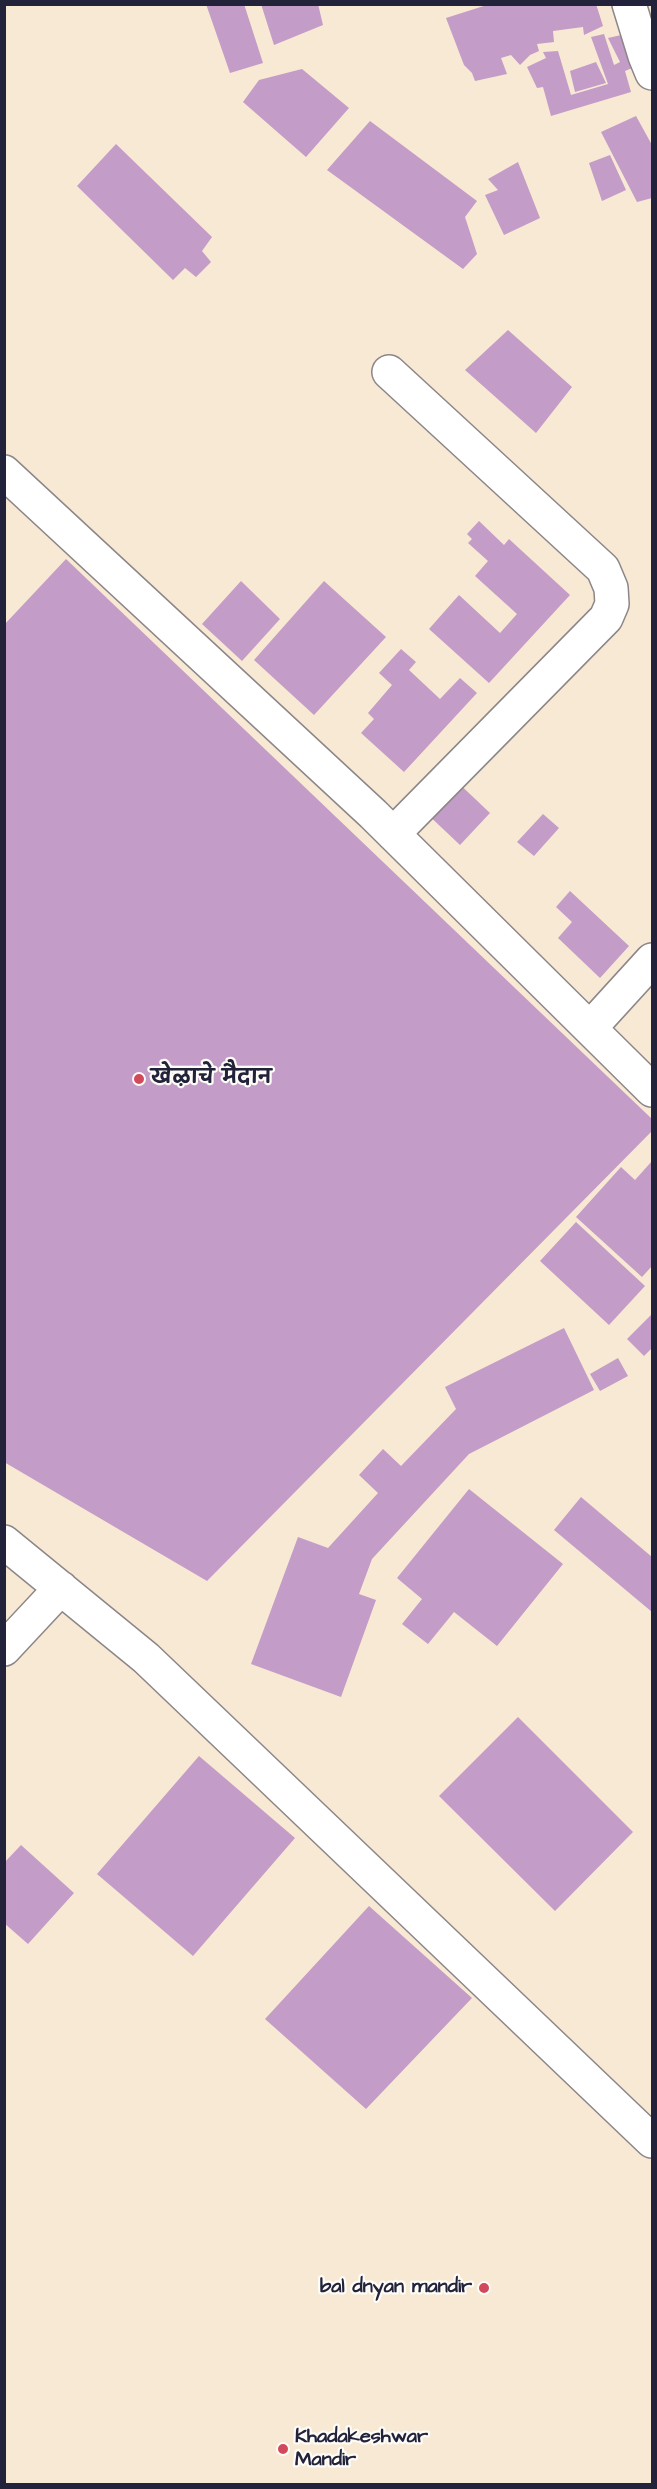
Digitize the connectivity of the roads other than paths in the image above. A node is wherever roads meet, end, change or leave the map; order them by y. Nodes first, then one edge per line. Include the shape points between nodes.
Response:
1 (629, 4) edge
2 (652, 73) edge
3 (389, 372) dead end
4 (4, 472) edge
5 (393, 834) junction
6 (652, 960) edge
7 (590, 1028) junction
8 (652, 1090) edge
9 (4, 1542) edge
10 (61, 1588) junction
11 (4, 1649) edge
12 (652, 2140) edge

1 - 2 street
3 - 5 street via 603,570 611,588 612,604 606,618
4 - 5 street
5 - 7 street
6 - 7 street
7 - 8 street
9 - 10 street
10 - 11 street
10 - 12 street via 146,1658

